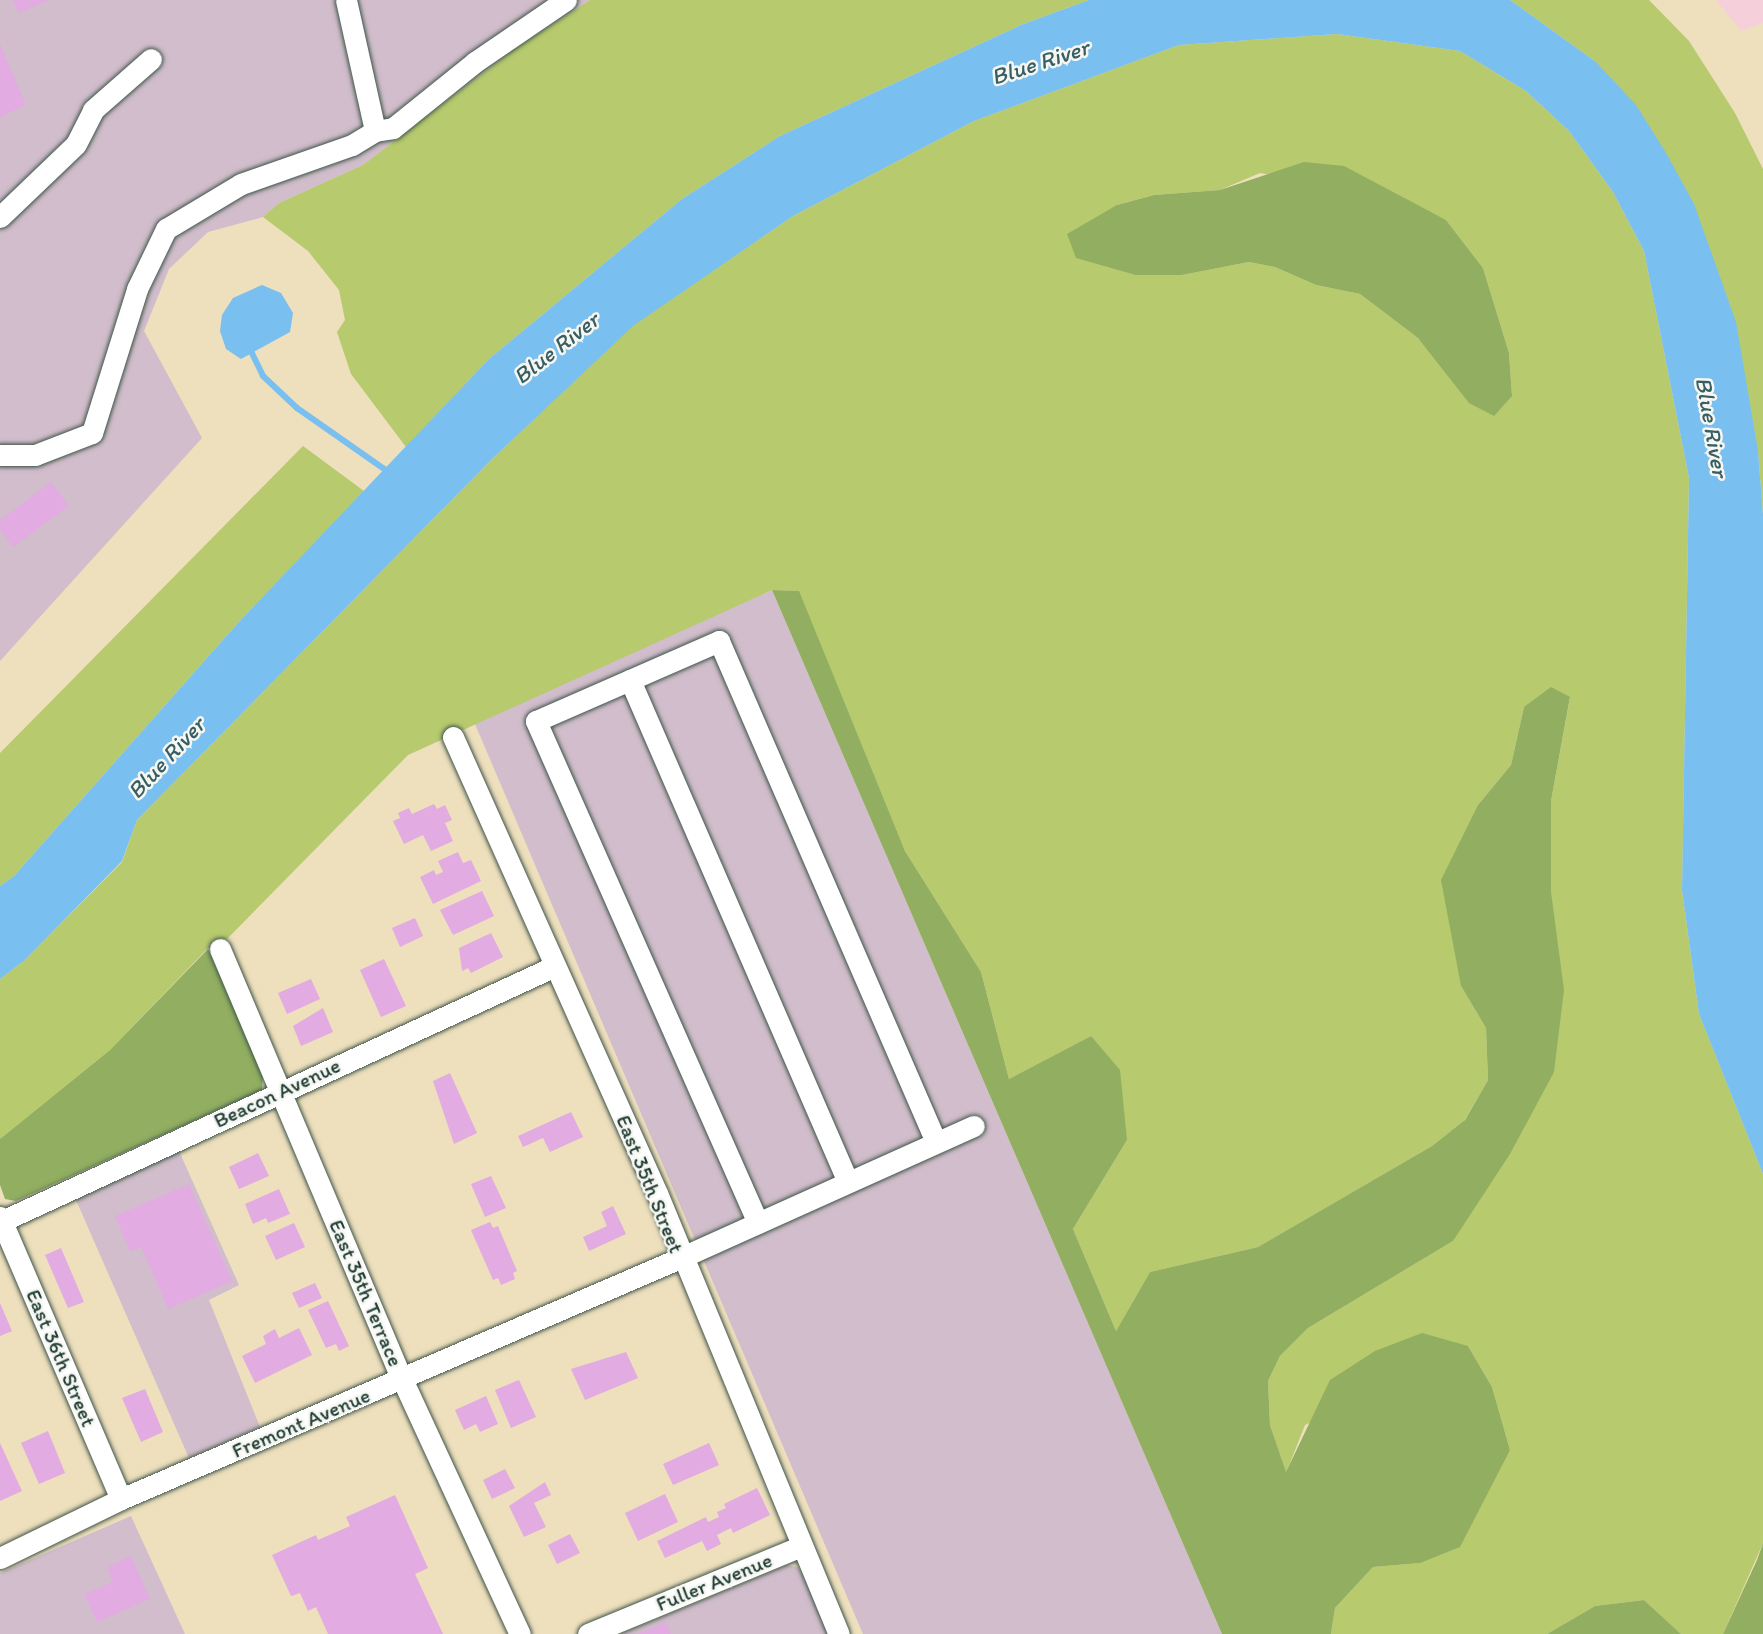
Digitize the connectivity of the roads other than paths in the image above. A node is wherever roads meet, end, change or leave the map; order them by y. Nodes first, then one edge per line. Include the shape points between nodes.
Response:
1 (346, 0) edge
2 (566, 0) edge
3 (151, 59) dead end
4 (375, 131) junction
5 (0, 217) edge
6 (0, 455) edge
7 (630, 680) junction
8 (453, 737) dead end
9 (220, 949) dead end
10 (555, 966) junction
11 (281, 1091) junction
12 (974, 1126) dead end
13 (936, 1142) junction
14 (848, 1182) junction
15 (1, 1220) edge
16 (758, 1223) junction
17 (681, 1258) junction
18 (402, 1379) junction
19 (121, 1499) junction
20 (801, 1546) junction
21 (0, 1558) edge
22 (520, 1634) edge
23 (588, 1634) edge
24 (839, 1634) edge

1 - 4 street
2 - 4 street via 475,62 393,128
3 - 5 street via 99,103 76,144
4 - 6 street via 352,145 241,184 166,229 137,289 92,433 35,454
7 - 13 street via 719,641
7 - 14 street
7 - 16 street via 536,721
8 - 10 street, East 35th Street
9 - 11 street, East 35th Terrace
10 - 11 street, Beacon Avenue
10 - 17 street, East 35th Street via 657,1193
11 - 15 street, Beacon Avenue
11 - 18 street, East 35th Terrace
12 - 13 street, Fremont Avenue
13 - 14 street, Fremont Avenue
14 - 16 street, Fremont Avenue
15 - 19 street, East 36th Street
16 - 17 street, Fremont Avenue
17 - 18 street, Fremont Avenue
17 - 20 street, East 35th Street
18 - 19 street, Fremont Avenue
18 - 22 street, East 35th Terrace
19 - 21 street, Fremont Avenue
20 - 23 street, Fuller Avenue
20 - 24 street, East 35th Street

